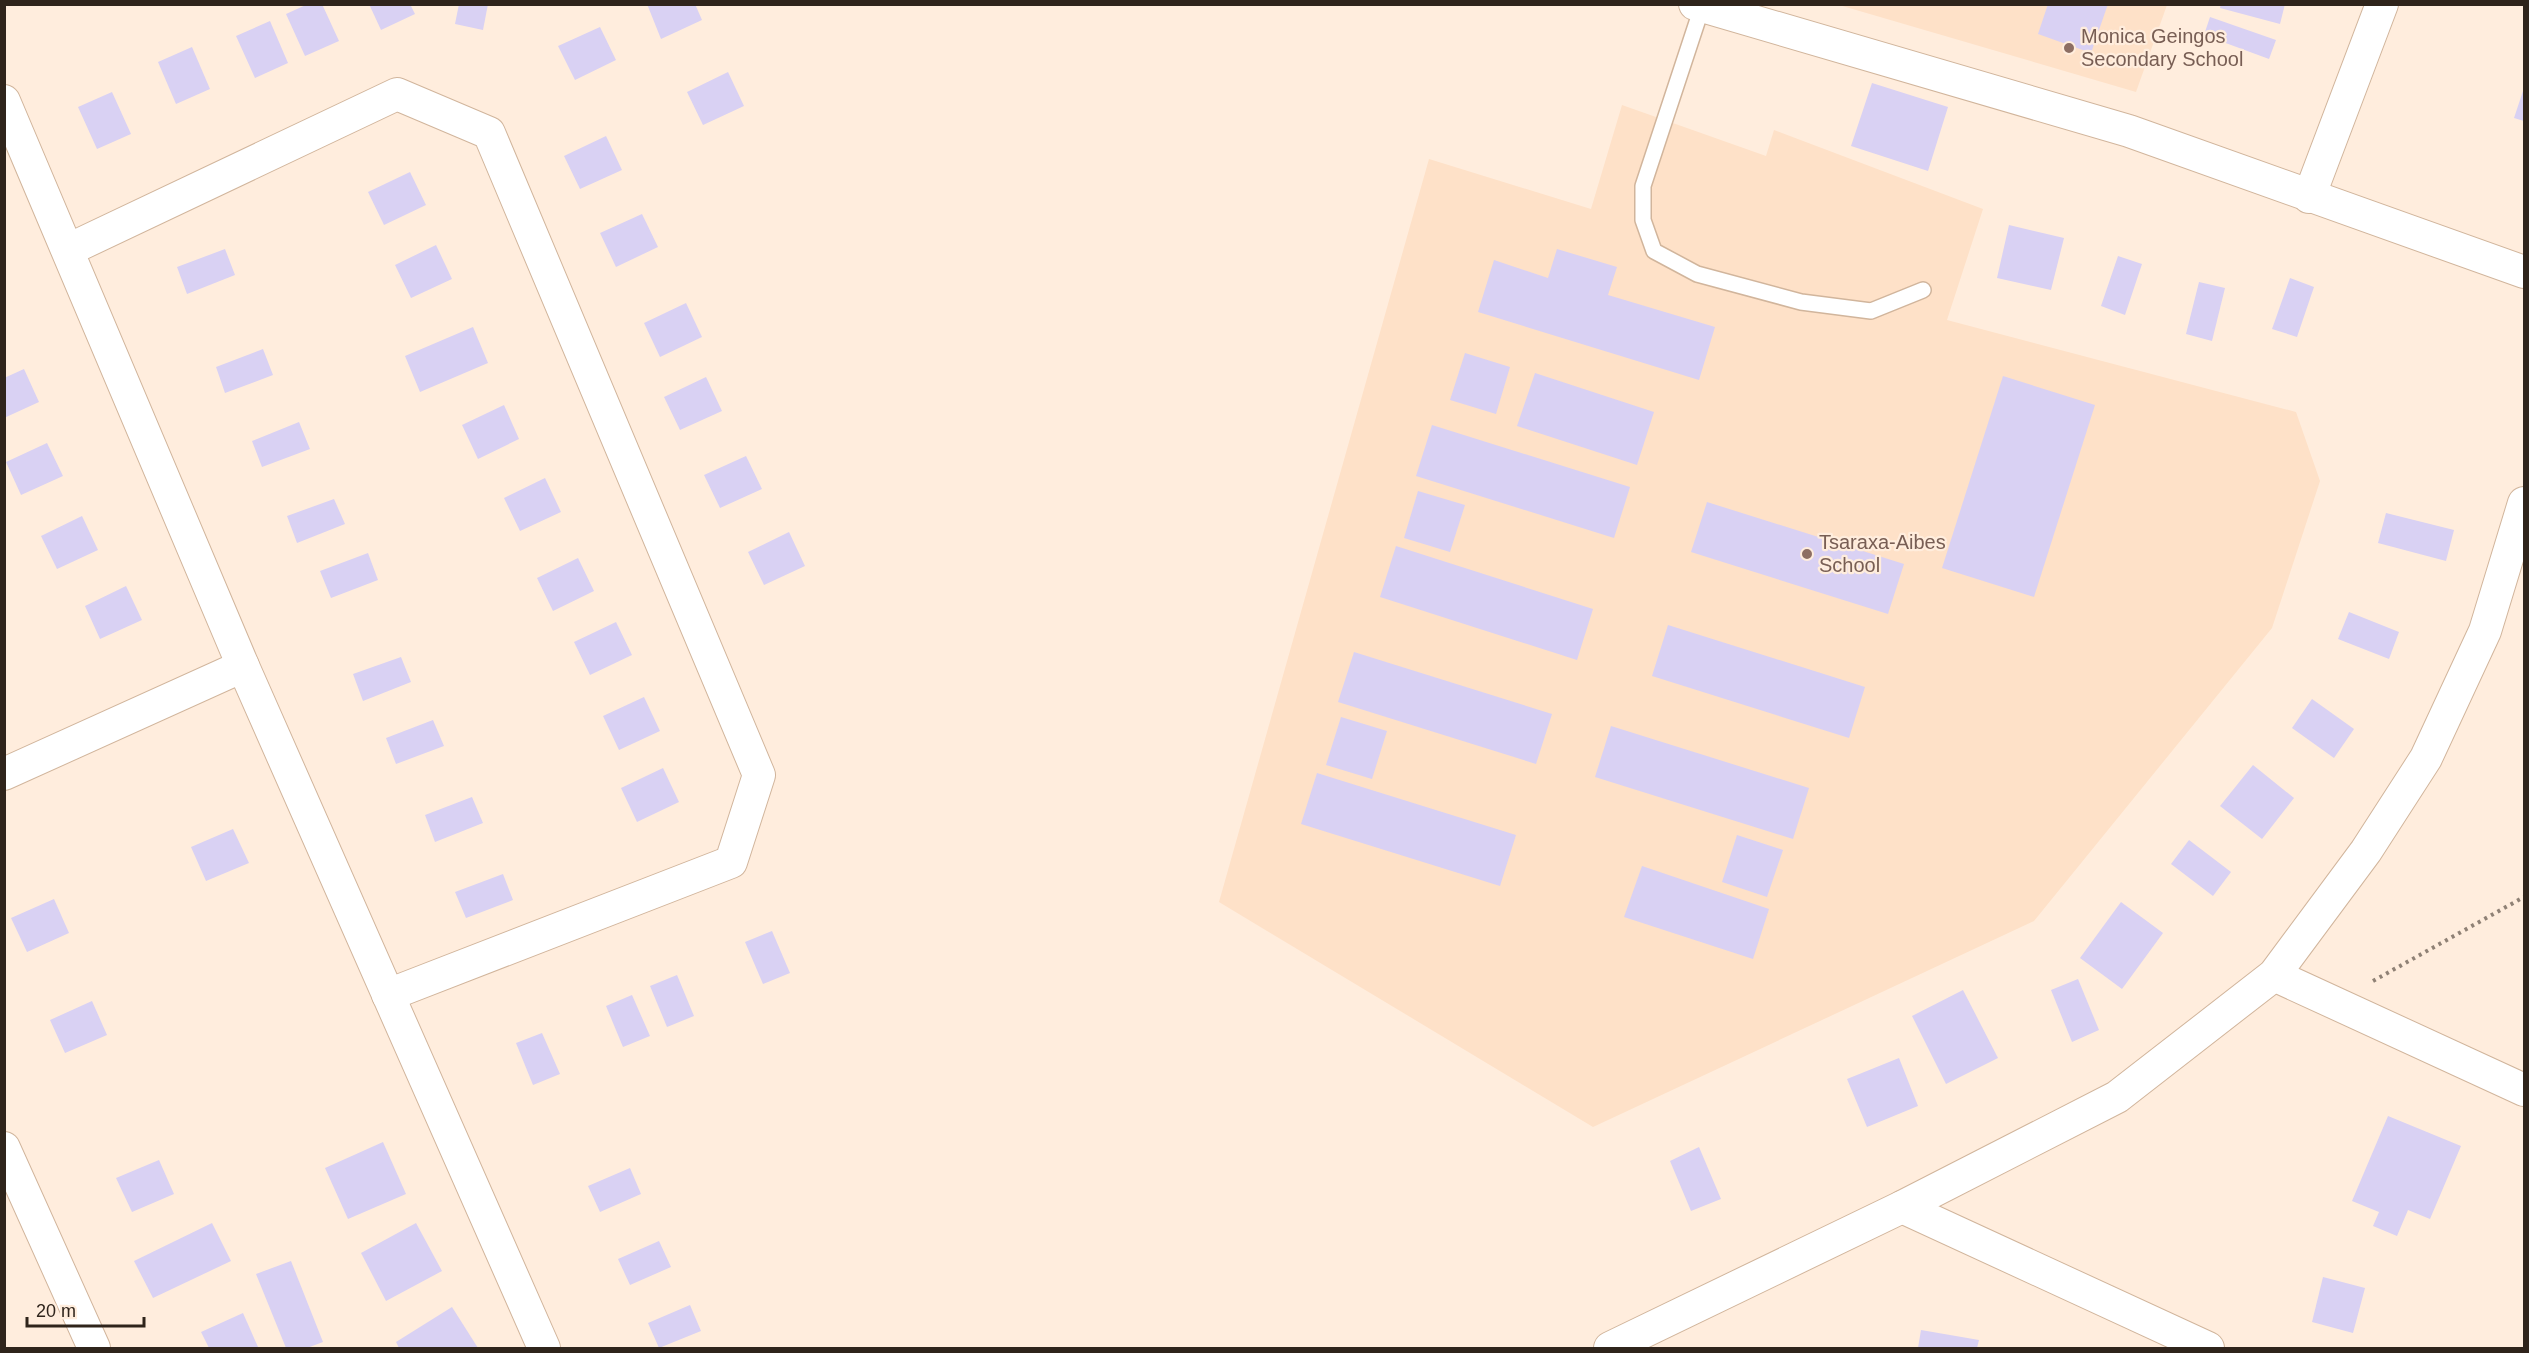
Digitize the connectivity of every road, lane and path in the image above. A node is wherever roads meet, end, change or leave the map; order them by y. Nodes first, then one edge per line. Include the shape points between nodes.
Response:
1 (2382, 4) edge
2 (1699, 6) edge
3 (4, 101) edge
4 (2309, 196) junction
5 (68, 250) junction
6 (2524, 272) edge
7 (1923, 290) dead end
8 (2524, 503) edge
9 (243, 666) junction
10 (4, 774) edge
11 (2524, 897) edge
12 (2274, 975) junction
13 (388, 995) junction
14 (2334, 1003) junction
15 (2524, 1090) edge
16 (4, 1148) edge
17 (1902, 1207) junction
18 (94, 1348) edge
19 (544, 1348) edge
20 (1610, 1348) edge
21 (2208, 1348) edge

1 - 4 street
2 - 4 street via 2129,130
2 - 7 lane via 1643,186 1643,220 1654,251 1697,274 1801,302 1871,311
3 - 5 street
4 - 6 street
5 - 9 street
5 - 13 street via 398,94 489,133 759,775 731,862
8 - 12 street via 2485,631 2426,758 2366,851
9 - 10 street
9 - 13 street
11 - 14 path
12 - 14 street
12 - 17 street via 2117,1097
13 - 19 street
14 - 15 street
16 - 18 street
17 - 20 street
17 - 21 street

